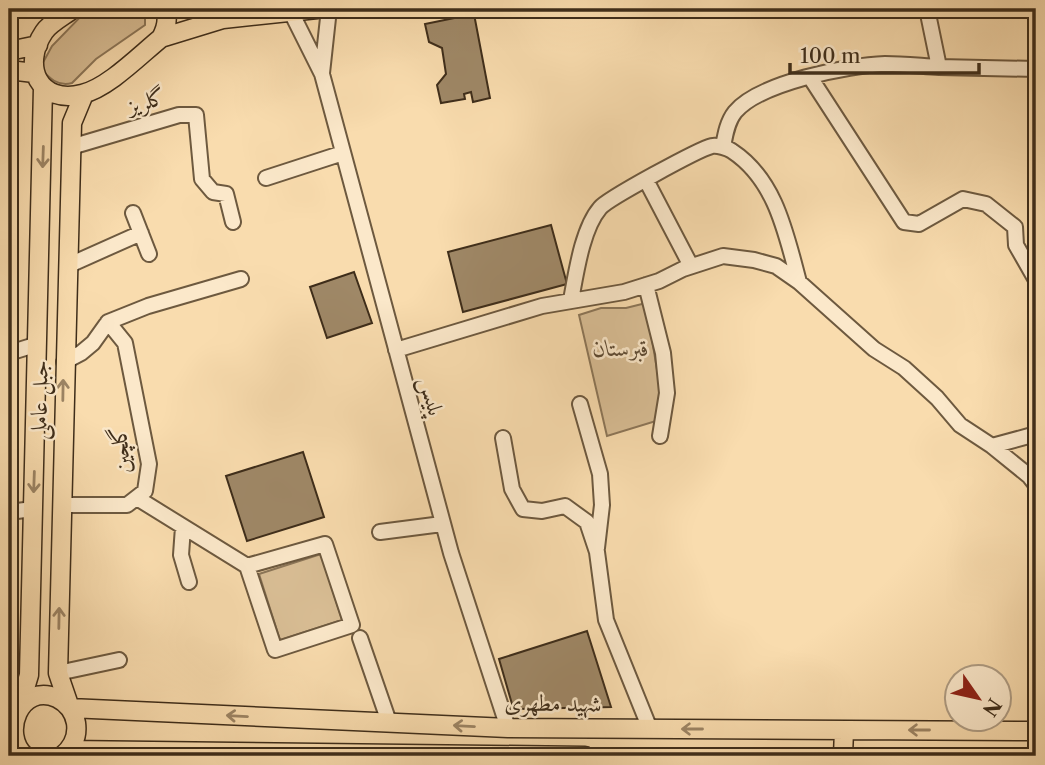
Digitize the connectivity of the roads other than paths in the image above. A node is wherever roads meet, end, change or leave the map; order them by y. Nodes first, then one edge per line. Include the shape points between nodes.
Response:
1 (73, 9) edge
2 (165, 9) edge
3 (317, 9) edge
4 (329, 9) edge
5 (927, 9) edge
6 (291, 12) junction
7 (218, 14) edge
8 (52, 17) edge
9 (161, 38) junction
10 (38, 45) junction
11 (9, 51) edge
12 (939, 67) junction
13 (1036, 69) edge
14 (9, 70) edge
15 (322, 74) junction
16 (810, 77) junction
17 (38, 81) junction
18 (84, 94) junction
19 (71, 147) junction
20 (723, 148) junction
21 (343, 153) junction
22 (266, 178) dead end
23 (646, 180) junction
24 (134, 213) dead end
25 (233, 222) dead end
26 (141, 233) junction
27 (149, 254) dead end
28 (67, 266) junction
29 (691, 266) junction
30 (241, 279) dead end
31 (1036, 280) edge
32 (799, 282) junction
33 (646, 285) junction
34 (571, 300) junction
35 (107, 322) junction
36 (38, 344) junction
37 (396, 350) junction
38 (9, 353) edge
39 (64, 362) junction
40 (580, 404) dead end
41 (1036, 434) edge
42 (660, 436) dead end
43 (503, 438) dead end
44 (992, 446) junction
45 (1036, 485) edge
46 (137, 498) junction
47 (61, 505) junction
48 (33, 509) junction
49 (9, 512) edge
50 (443, 523) junction
51 (183, 527) junction
52 (380, 532) dead end
53 (597, 552) junction
54 (247, 566) junction
55 (189, 582) dead end
56 (360, 638) dead end
57 (119, 660) dead end
58 (29, 662) junction
59 (58, 669) junction
60 (20, 705) junction
61 (70, 708) junction
62 (389, 722) junction
63 (9, 727) edge
64 (508, 728) junction
65 (650, 729) junction
66 (844, 730) junction
67 (1036, 731) edge
68 (66, 754) edge
69 (23, 755) edge
70 (315, 755) edge
71 (428, 755) edge
72 (585, 756) edge
73 (843, 756) edge

1 - 8 main road
2 - 9 main road via 166,30
3 - 6 main road
4 - 15 street
5 - 12 street
6 - 7 main road
6 - 15 street
7 - 9 main road
8 - 10 main road
9 - 18 main road
10 - 11 main road
10 - 17 main road, جبل عاملی
12 - 13 street
12 - 16 street via 884,64
14 - 17 main road
15 - 21 street, پلیس
16 - 20 street via 782,83 749,100 733,114
16 - 31 street via 904,222 919,224 962,199 986,204 1015,227 1016,245
17 - 18 main road via 61,96
17 -> 36 main road, جبل عاملی
18 - 19 main road, جبل عاملی via 72,123
19 - 25 street, گلریز via 179,115 196,115 202,178 213,192 226,194
19 - 28 main road, جبل عاملی
20 - 23 street via 714,145
20 - 32 street via 753,169 775,202
21 - 22 street
21 - 37 street, پلیس
23 - 29 street
23 - 34 street via 600,207 587,233
24 - 26 street
26 - 27 street
26 - 28 street
28 - 39 main road, جبل عاملی
29 - 32 street via 723,256 754,260 776,266
29 - 33 street
30 - 35 street
32 - 44 street via 874,349 904,368 960,425
33 - 34 street
33 - 42 street via 663,353 667,393
34 - 37 street
35 - 39 street via 93,343
35 - 46 street, گلچین via 125,343 149,464 145,491
36 - 38 street
36 -> 48 main road, جبل عاملی
37 - 50 street, پلیس
47 -> 39 main road, جبل عاملی
40 - 53 street via 600,474
41 - 44 street
43 - 53 street via 512,489 523,509 565,506 587,522
44 - 45 street
46 - 47 street, گلچین via 127,505
46 - 51 street
59 -> 47 main road, جبل عاملی
48 - 49 street
48 - 58 main road, جبل عاملی
50 - 52 street
50 - 64 street, پلیس
51 - 54 street
51 - 55 street via 181,555
53 - 65 street via 606,620
54 - 54 street via 275,650 352,625 325,544
56 - 62 street
57 - 59 street
58 - 59 main road via 39,671
58 - 60 main road, جبل عاملی
59 - 61 main road, جبل عاملی
60 - 61 main road, شهید مطهری via 40,695 52,696
60 - 63 main road, جبل عاملی
62 -> 61 main road, شهید مطهری
61 - 68 main road, جبل عاملی via 77,730
64 -> 62 main road, شهید مطهری
63 - 69 main road
64 - 65 main road, شهید مطهری
66 -> 65 main road, شهید مطهری
67 -> 66 main road, شهید مطهری
66 - 73 main road
68 - 70 main road
70 - 71 main road
71 - 72 main road

